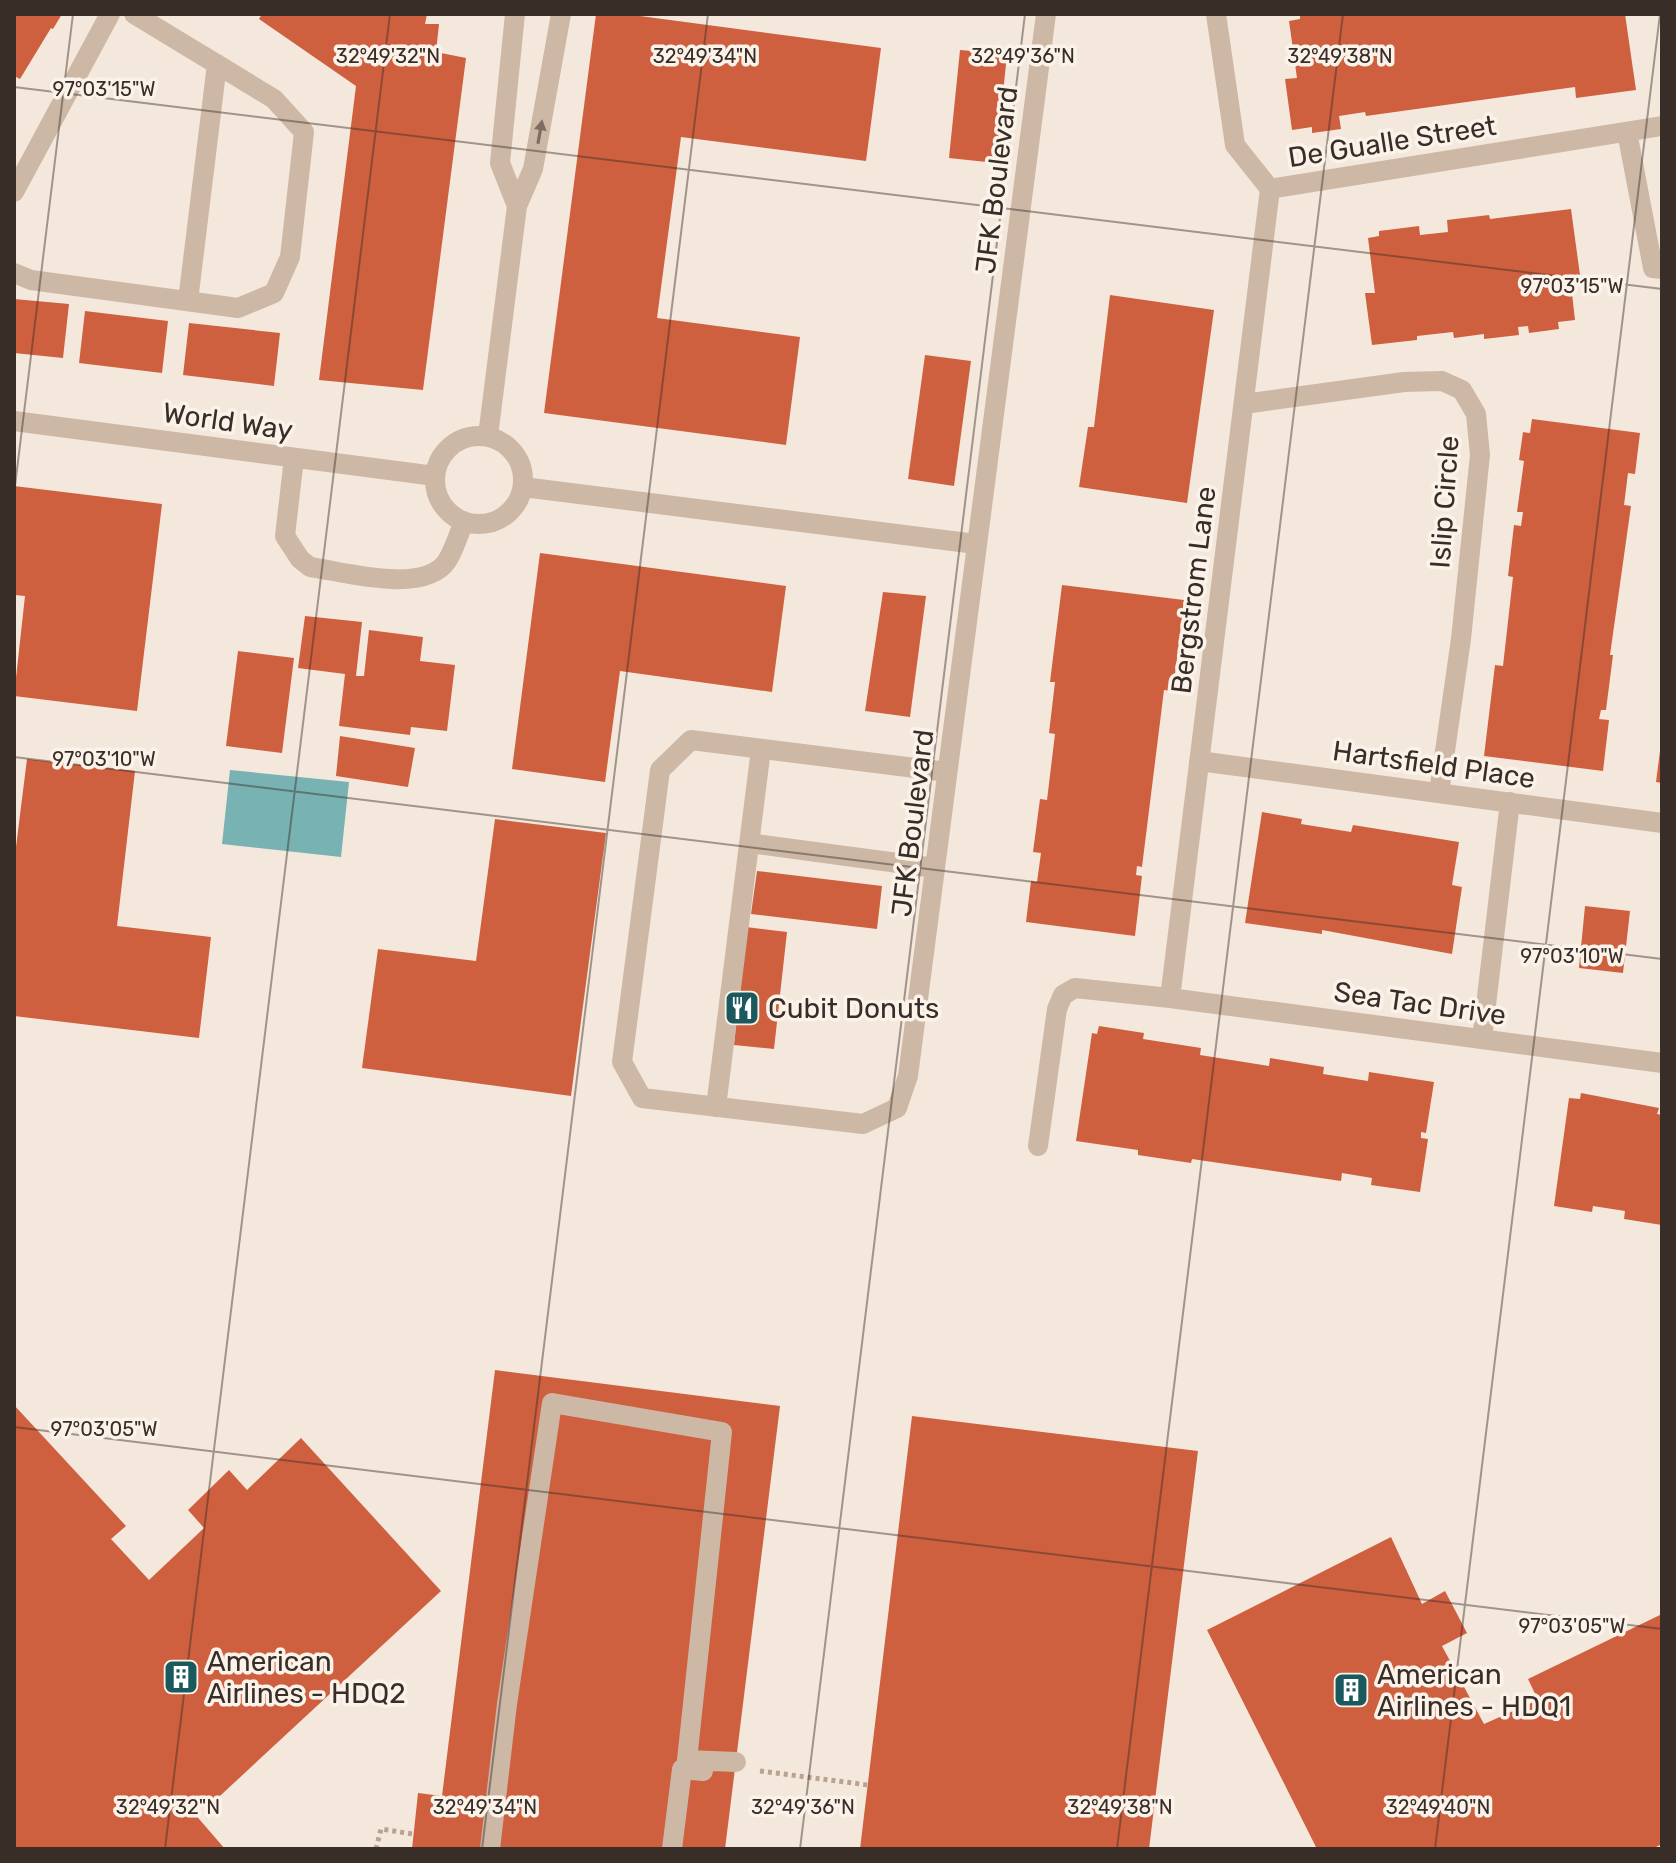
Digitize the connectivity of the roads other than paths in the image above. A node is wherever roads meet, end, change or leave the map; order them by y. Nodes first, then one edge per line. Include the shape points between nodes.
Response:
1 (110, 14) edge
2 (134, 14) edge
3 (515, 14) edge
4 (561, 14) edge
5 (1046, 14) edge
6 (1216, 14) edge
7 (217, 64) junction
8 (1662, 126) edge
9 (1627, 132) junction
10 (1270, 189) junction
11 (14, 192) edge
12 (517, 206) junction
13 (1662, 269) edge
14 (14, 273) edge
15 (188, 301) junction
16 (1244, 404) junction
17 (14, 421) edge
18 (488, 436) junction
19 (294, 458) junction
20 (435, 476) junction
21 (523, 487) junction
22 (464, 521) junction
23 (976, 544) junction
24 (761, 749) junction
25 (1199, 761) junction
26 (947, 772) junction
27 (1439, 793) junction
28 (1510, 802) junction
29 (1662, 823) edge
30 (749, 843) junction
31 (935, 868) junction
32 (1170, 998) junction
33 (1482, 1039) junction
34 (1662, 1063) edge
35 (716, 1107) junction
36 (1038, 1146) dead end
37 (490, 1849) edge
38 (672, 1849) edge

1 - 11 lane
2 - 7 lane
3 - 12 lane via 500,163
12 -> 4 lane via 533,169
5 - 23 lane, JFK Boulevard
6 - 10 lane, De Gualle Street via 1235,145
7 - 15 lane
7 - 15 lane via 274,99 304,132 290,257 274,293 251,305
8 - 9 lane, De Gualle Street
9 - 10 lane, De Gualle Street
9 - 13 lane via 1653,268
10 - 16 lane, Bergstrom Lane
12 - 18 lane
14 - 15 lane via 31,280
16 - 25 lane, Bergstrom Lane
16 - 27 lane, Islip Circle via 1442,381 1462,390 1476,414 1480,455
17 - 19 lane, World Way
18 - 20 lane via 464,438 444,453
18 - 21 lane via 508,446 521,465
19 - 20 lane, World Way
19 - 22 lane via 285,536 310,567 403,580 430,576 446,563
20 - 22 lane via 448,512
21 - 22 lane via 501,518 483,524
21 - 23 lane
23 - 26 lane, JFK Boulevard
24 - 26 lane
24 - 30 lane
24 - 35 lane via 691,740 660,770 622,1062 642,1098
25 - 27 lane, Hartsfield Place
25 - 32 lane, Bergstrom Lane
26 - 31 lane, JFK Boulevard
27 - 28 lane, Hartsfield Place
28 - 29 lane, Hartsfield Place
28 - 33 lane
30 - 31 lane
30 - 35 lane
31 - 35 lane, JFK Boulevard via 908,1076 897,1108 863,1124
32 - 33 lane, Sea Tac Drive
32 - 36 lane, Sea Tac Drive via 1075,988 1063,995
33 - 34 lane, Sea Tac Drive
37 - 38 lane via 552,1403 722,1432 687,1760 740,1769 682,1769

